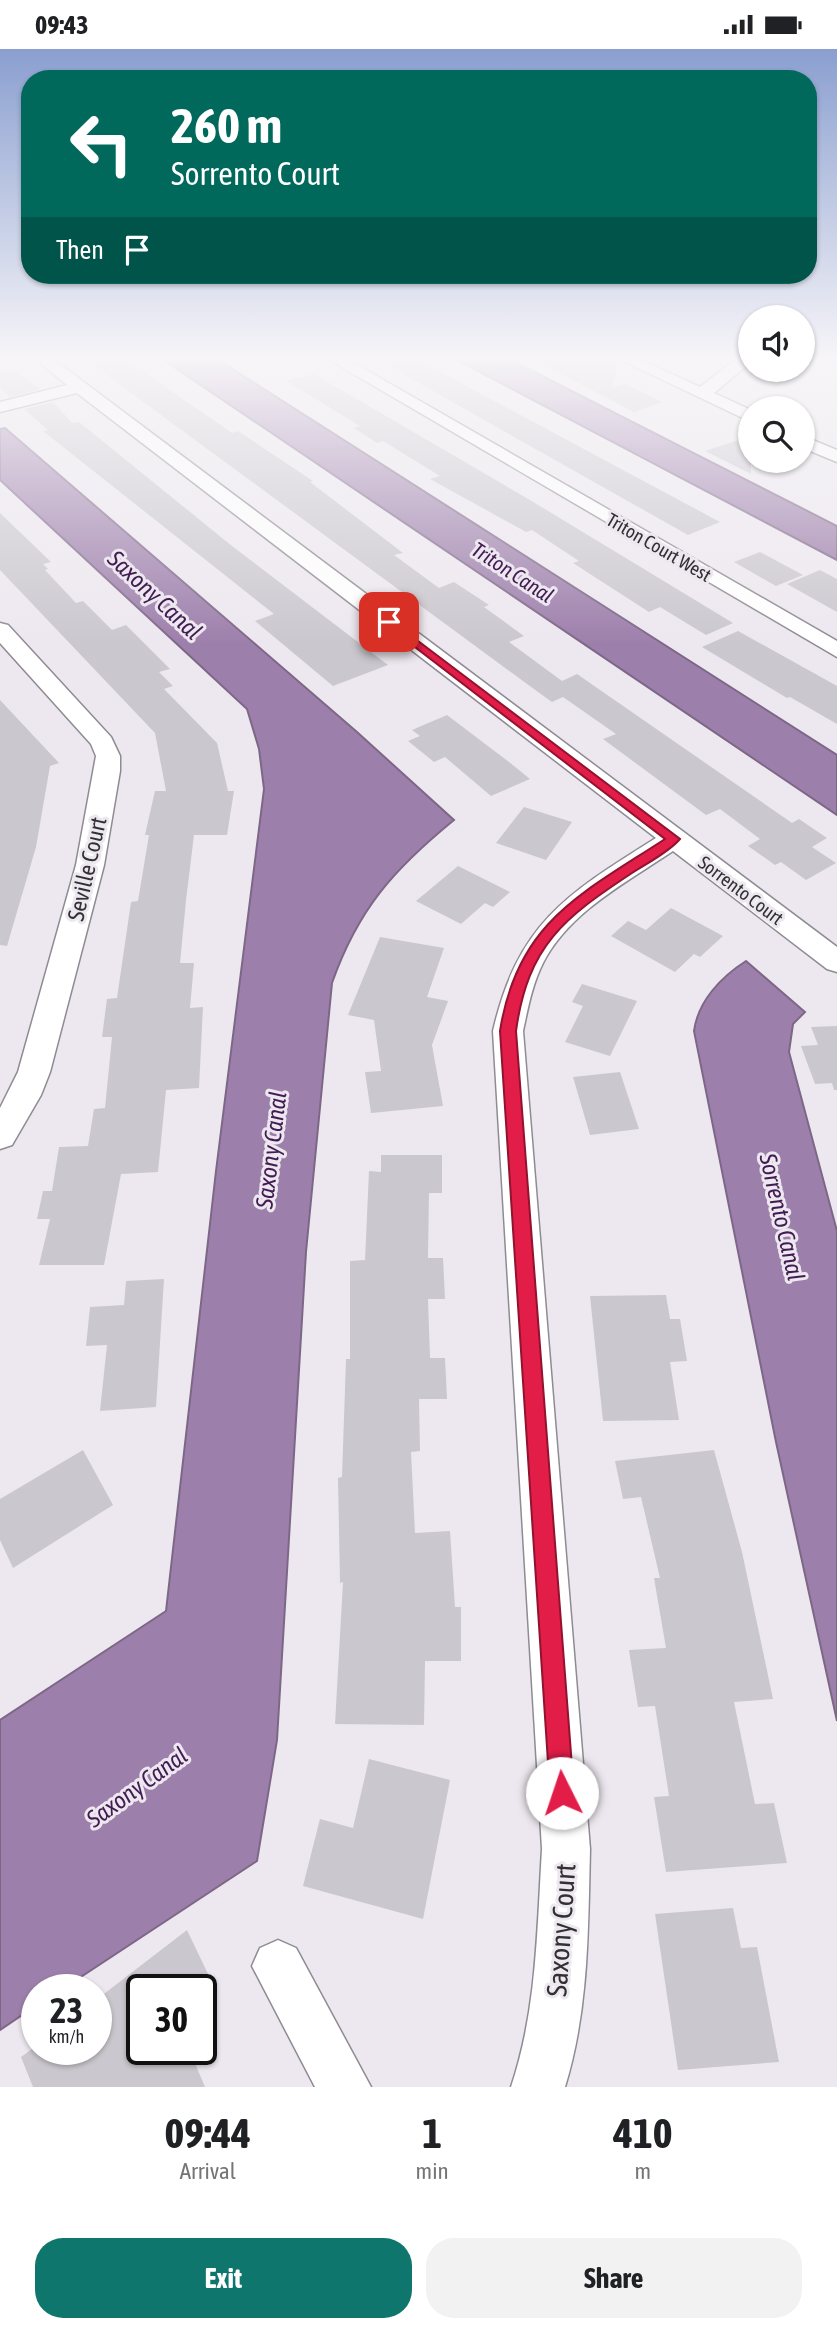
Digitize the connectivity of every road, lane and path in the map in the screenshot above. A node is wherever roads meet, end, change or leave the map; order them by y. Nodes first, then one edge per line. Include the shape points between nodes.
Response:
1 (168, 454) edge
2 (500, 454) edge
3 (0, 630) edge
4 (837, 650) edge
5 (674, 839) junction
6 (837, 962) edge
7 (0, 1136) edge
8 (278, 1966) dead end
9 (344, 2087) edge
10 (538, 2087) edge

1 - 5 street, Sorrento Court
2 - 4 street, Triton Court West
3 - 7 street, Seville Court via 102,742 108,763 90,865 50,1017 25,1095
5 - 6 street, Sorrento Court
5 - 10 street, Saxony Court via 571,907 555,923 523,972 508,1031 566,1849 560,1985 551,2047
8 - 9 street

